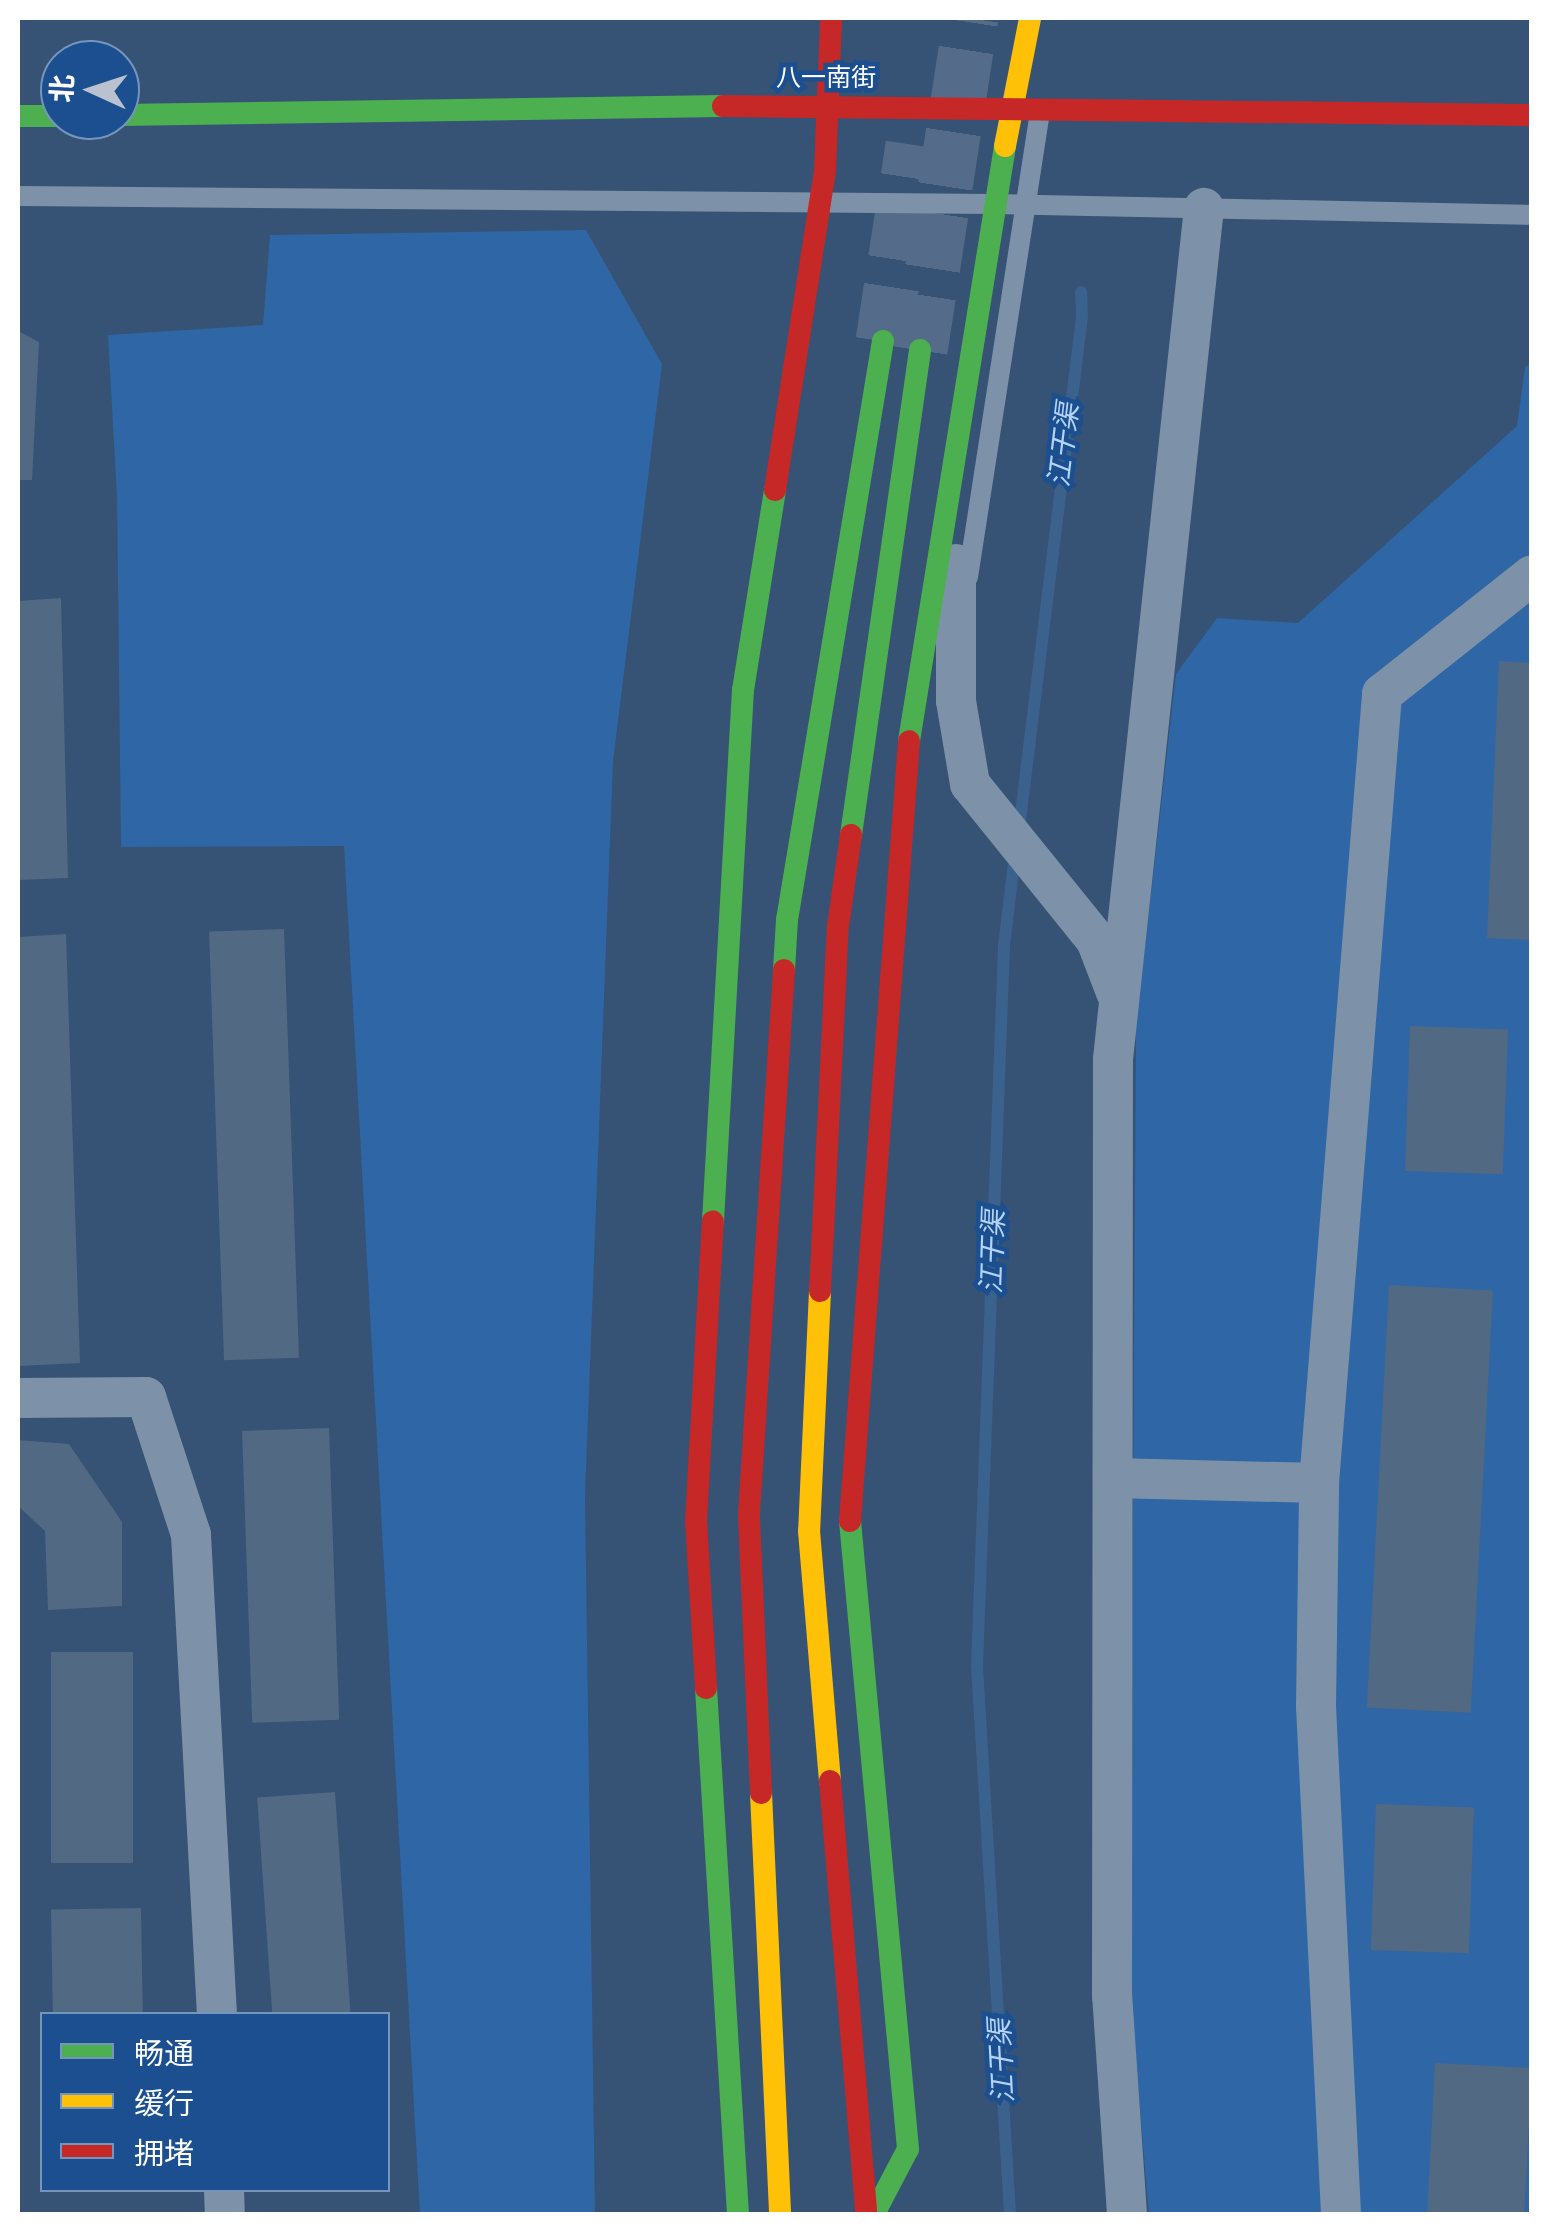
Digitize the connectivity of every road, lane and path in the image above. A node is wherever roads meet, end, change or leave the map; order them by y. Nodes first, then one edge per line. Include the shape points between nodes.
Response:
1 (831, 18) edge
2 (1030, 18) edge
3 (1042, 97) junction
4 (829, 104) junction
5 (1014, 106) junction
6 (140, 115) edge
7 (1532, 115) edge
8 (18, 196) edge
9 (820, 203) junction
10 (995, 204) junction
11 (1026, 204) junction
12 (1204, 208) junction
13 (1532, 215) edge
14 (882, 341) tunnel mouth
15 (920, 350) tunnel mouth
16 (956, 446) junction
17 (1532, 575) edge
18 (956, 648) junction
19 (1119, 1001) junction
20 (18, 1398) edge
21 (1113, 1478) junction
22 (1319, 1483) junction
23 (217, 2012) edge
24 (738, 2214) edge
25 (780, 2214) edge
26 (870, 2214) edge
27 (1127, 2214) edge
28 (1341, 2214) edge

1 - 4 main road
2 - 5 main road
3 - 5 main road, 八一南街
3 - 7 main road, 八一南街
3 - 11 lane
4 - 5 main road, 八一南街
4 - 6 main road, 八一南街
4 - 9 main road
5 - 10 main road
8 - 9 lane
9 - 10 lane
9 - 24 main road via 743,690 696,1522
10 - 11 lane
10 - 16 main road
11 - 12 lane
11 - 18 lane
12 - 13 lane
12 - 19 street
14 - 25 main road via 787,920 750,1513
15 - 26 main road via 838,926 808,1531
16 - 18 street
16 - 26 main road via 908,746 850,1523 908,2149
17 - 22 street via 1382,694
18 - 19 street via 956,701 970,784 1096,940
19 - 21 street via 1113,1059
20 - 23 street via 146,1397 180,1500 190,1535
21 - 22 street
21 - 27 street via 1112,1996
22 - 28 street via 1316,1706

